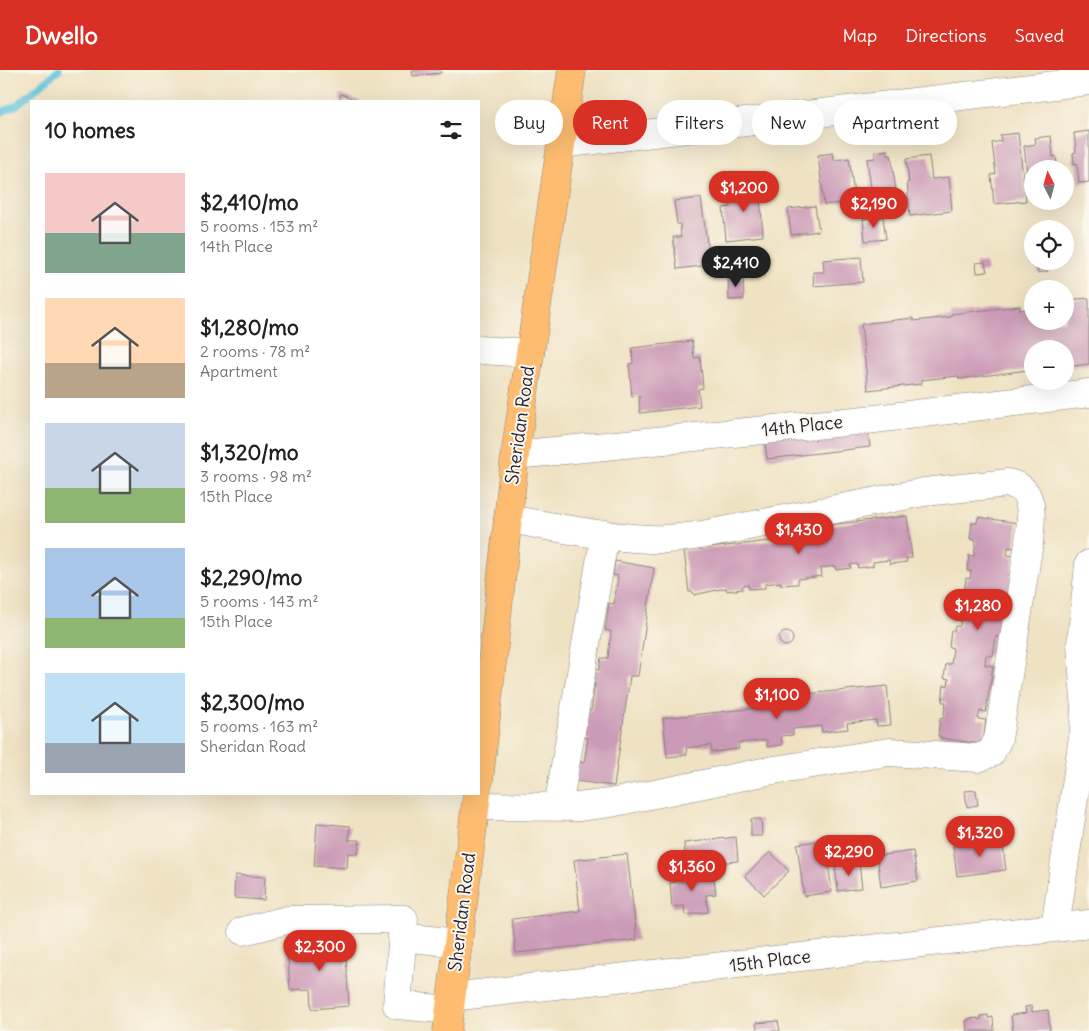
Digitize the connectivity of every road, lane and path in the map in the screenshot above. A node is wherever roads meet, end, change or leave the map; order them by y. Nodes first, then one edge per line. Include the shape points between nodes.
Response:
1 (572, 70) edge
2 (1089, 81) edge
3 (563, 131) edge
4 (563, 144) edge
5 (561, 145) edge
6 (480, 350) edge
7 (530, 353) junction
8 (1089, 393) edge
9 (515, 455) junction
10 (508, 520) junction
11 (605, 534) junction
12 (1089, 564) edge
13 (480, 767) edge
14 (480, 794) edge
15 (477, 795) edge
16 (558, 807) junction
17 (1078, 845) edge
18 (1089, 924) edge
19 (1055, 928) junction
20 (243, 931) dead end
21 (402, 937) junction
22 (458, 943) junction
23 (449, 1013) edge

1 - 3 main road, Sheridan Road
2 - 4 street
5 - 7 main road, Sheridan Road
6 - 7 street
7 - 9 main road, Sheridan Road
8 - 9 street, 14th Place via 875,419
9 - 10 main road, Sheridan Road
10 - 11 street
10 - 13 main road, Sheridan Road
11 - 16 street
11 - 16 street via 650,539 678,538 924,492 1008,483 1020,488 1031,514 998,739 991,753 978,758 889,752 768,771 610,803
12 - 17 street via 1081,644 1085,701
14 - 16 street
15 - 22 main road, Sheridan Road
17 - 19 street
18 - 19 street, 15th Place
19 - 23 street, 15th Place
20 - 21 street via 287,920 404,919
21 - 22 street
21 - 23 street, 15th Place via 397,1006
22 - 23 main road, Sheridan Road

